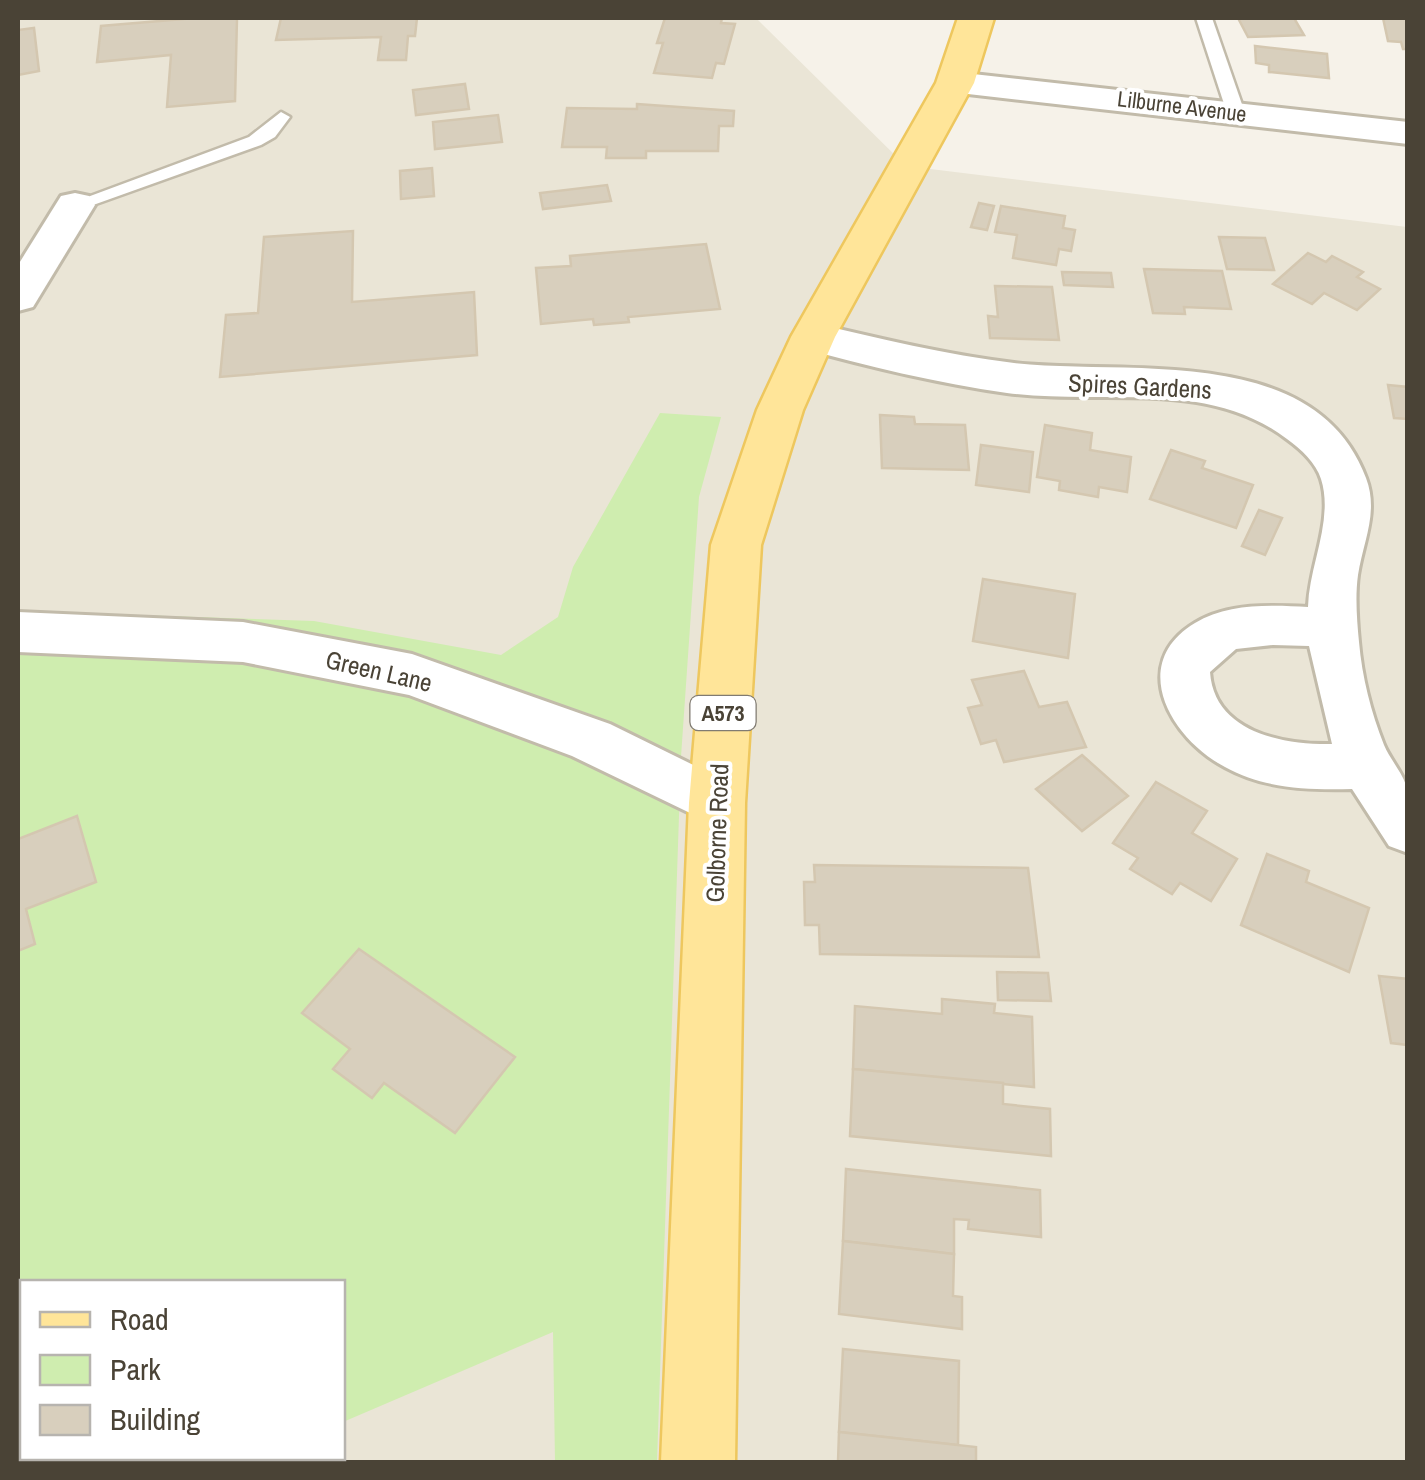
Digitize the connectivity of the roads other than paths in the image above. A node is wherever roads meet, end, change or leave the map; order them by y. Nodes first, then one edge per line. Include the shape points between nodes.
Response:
1 (976, 18) edge
2 (1204, 18) edge
3 (956, 82) junction
4 (1236, 113) junction
5 (281, 117) dead end
6 (1408, 132) edge
7 (75, 205) joint
8 (18, 297) edge
9 (813, 337) junction
10 (1334, 628) junction
11 (18, 632) edge
12 (1365, 766) junction
13 (717, 804) junction
14 (1408, 828) edge
15 (698, 1462) edge

1 - 3 main road, Golborne Road / A573
2 - 4 lane
3 - 4 street, Lilburne Avenue
3 - 9 main road, Golborne Road / A573
4 - 6 street, Lilburne Avenue
5 - 7 lane via 255,141
7 - 8 street
9 - 10 street, Spires Gardens via 1020,378 1183,384 1267,405 1316,437 1345,480 1349,501 1333,579
9 - 13 main road, Golborne Road / A573 via 780,410 736,545
10 - 12 street, Spires Gardens via 1343,692
10 - 12 street via 1248,628 1216,636 1196,651 1186,675 1188,704 1206,729 1266,761
11 - 13 street, Green Lane via 243,642 412,675 592,740
12 - 14 street, Spires Gardens
13 - 15 main road, Golborne Road / A573

